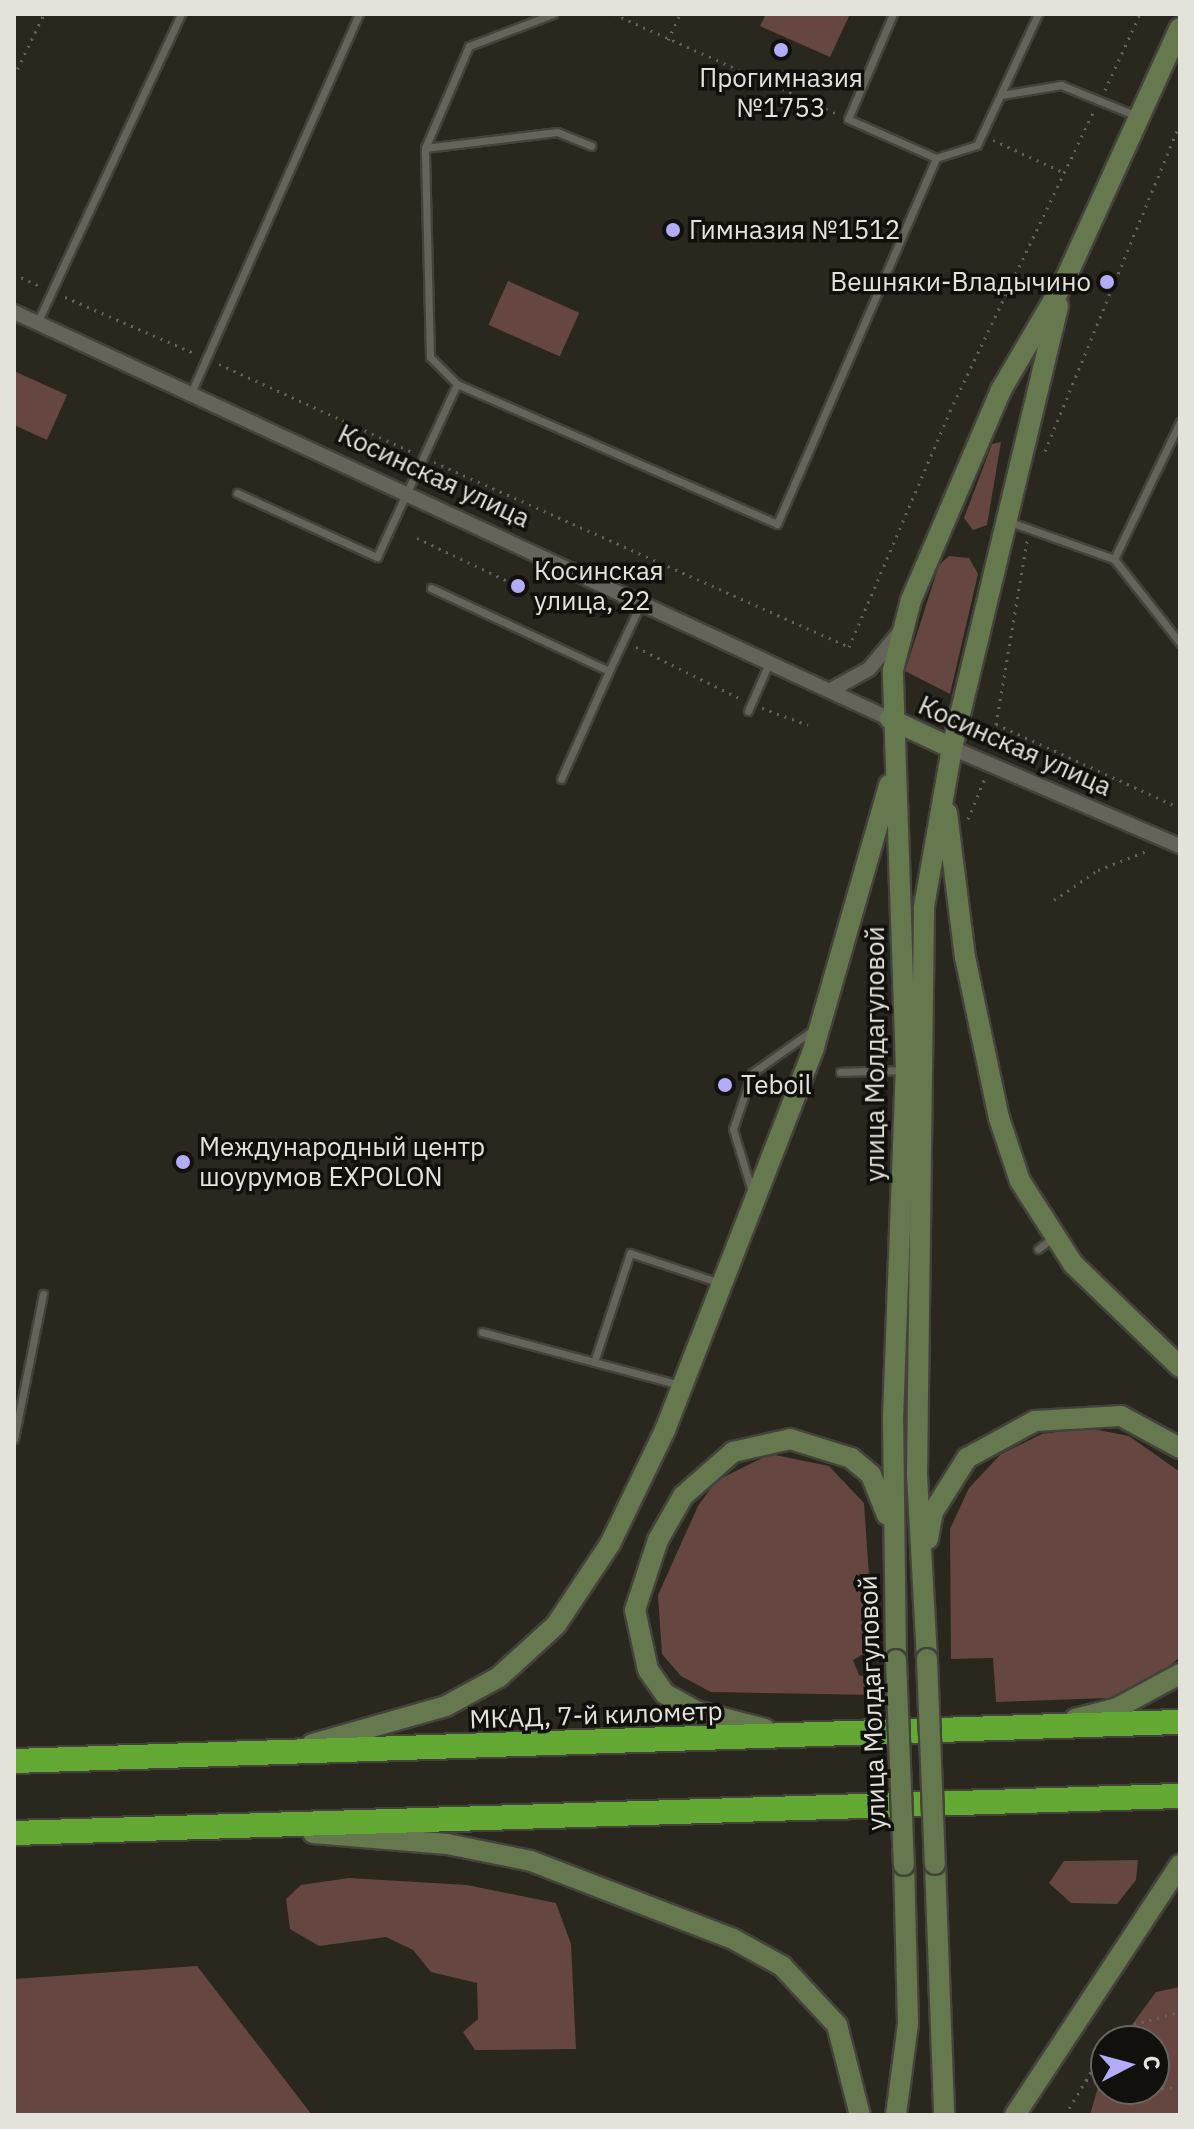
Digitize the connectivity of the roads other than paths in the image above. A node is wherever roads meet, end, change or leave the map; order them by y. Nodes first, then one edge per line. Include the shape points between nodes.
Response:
1 (181, 14) edge
2 (359, 14) edge
3 (553, 14) edge
4 (893, 14) edge
5 (1038, 14) edge
6 (1180, 28) edge
7 (1173, 59) edge
8 (1001, 95) junction
9 (1139, 117) junction
10 (591, 146) dead end
11 (425, 148) junction
12 (936, 158) junction
13 (1064, 282) junction
14 (14, 312) edge
15 (37, 323) junction
16 (457, 384) junction
17 (191, 393) junction
18 (990, 417) junction
19 (1180, 422) edge
20 (1026, 432) junction
21 (406, 491) junction
22 (237, 493) dead end
23 (1005, 521) junction
24 (1114, 559) junction
25 (431, 588) dead end
26 (642, 601) junction
27 (901, 629) junction
28 (1180, 643) edge
29 (769, 661) junction
30 (609, 671) junction
31 (831, 690) junction
32 (750, 708) road end
33 (890, 719) junction
34 (952, 748) junction
35 (894, 766) junction
36 (561, 779) dead end
37 (945, 786) junction
38 (1175, 844) edge
39 (821, 1025) junction
40 (906, 1069) junction
41 (840, 1072) dead end
42 (755, 1201) junction
43 (722, 1284) junction
44 (43, 1294) dead end
45 (482, 1332) dead end
46 (594, 1362) junction
47 (1180, 1367) edge
48 (683, 1385) junction
49 (14, 1439) edge
50 (1180, 1448) edge
51 (893, 1555) junction
52 (923, 1567) junction
53 (1180, 1674) edge
54 (1171, 1686) edge
55 (1180, 1722) edge
56 (1042, 1726) junction
57 (816, 1735) junction
58 (239, 1755) junction
59 (14, 1761) edge
60 (1180, 1796) edge
61 (241, 1830) junction
62 (14, 1833) edge
63 (1180, 1865) edge
64 (860, 2115) edge
65 (896, 2115) edge
66 (944, 2115) edge
67 (1015, 2115) edge

1 - 15 lane
2 - 17 lane
3 - 11 lane via 469,46
4 - 12 lane via 848,119
5 - 8 lane
6 - 7 main road, улица Молдагуловой
7 - 9 main road, улица Молдагуловой
8 - 9 lane via 1061,85
8 - 12 lane via 977,145
9 - 13 main road, улица Молдагуловой
10 - 11 lane via 557,132
11 - 16 lane via 430,357
12 - 16 lane via 777,524
13 - 18 main road, улица Молдагуловой
13 - 20 main road, улица Молдагуловой
14 - 15 street, Косинская улица
15 - 17 street, Косинская улица
16 - 21 lane
17 - 21 street, Косинская улица
18 - 20 main road via 1011,413
18 - 27 main road, улица Молдагуловой
19 - 24 lane
20 - 23 main road, улица Молдагуловой
21 - 22 lane via 377,557
21 - 26 street, Косинская улица
23 - 24 lane
23 - 34 main road, улица Молдагуловой
24 - 28 lane
25 - 30 lane
26 - 29 street, Косинская улица
26 - 30 lane
27 - 31 street via 869,669
27 - 33 main road, улица Молдагуловой
29 - 31 street, Косинская улица
29 - 32 lane
30 - 36 lane
31 - 33 street, Косинская улица
33 - 34 main road, Косинская улица
33 - 35 main road, улица Молдагуловой
34 - 37 main road, улица Молдагуловой
34 - 38 street, Косинская улица
35 - 39 main road
35 - 40 main road, улица Молдагуловой
37 - 47 main road via 955,895 999,1118 1045,1243
37 - 52 main road, улица Молдагуловой via 923,934 917,1474
39 - 42 main road
39 - 42 lane via 752,1073 733,1129
40 - 41 lane
40 - 51 main road, улица Молдагуловой
42 - 43 main road
43 - 46 lane via 630,1253
43 - 48 main road
44 - 49 lane
45 - 46 lane
46 - 48 lane
48 - 58 main road via 610,1544 556,1625 499,1677 390,1726
50 - 52 main road via 1121,1416 1078,1413 997,1437 967,1458 947,1486
51 - 57 main road via 884,1500 871,1475 822,1445 790,1439 733,1452 705,1469 658,1540 635,1610 648,1670 665,1694 746,1727
51 - 65 main road, улица Молдагуловой, bridge via 908,2024
52 - 66 main road, улица Молдагуловой, bridge
53 - 54 main road
54 - 56 main road
55 - 56 highway, МКАД, 7-й километр
56 - 57 highway, МКАД, 7-й километр
57 - 58 highway, МКАД, 7-й километр
58 - 59 highway, МКАД, 7-й километр
60 - 61 highway
61 - 62 highway
61 - 64 main road via 447,1844 531,1861 733,1939 782,1966 837,2025
63 - 67 main road

